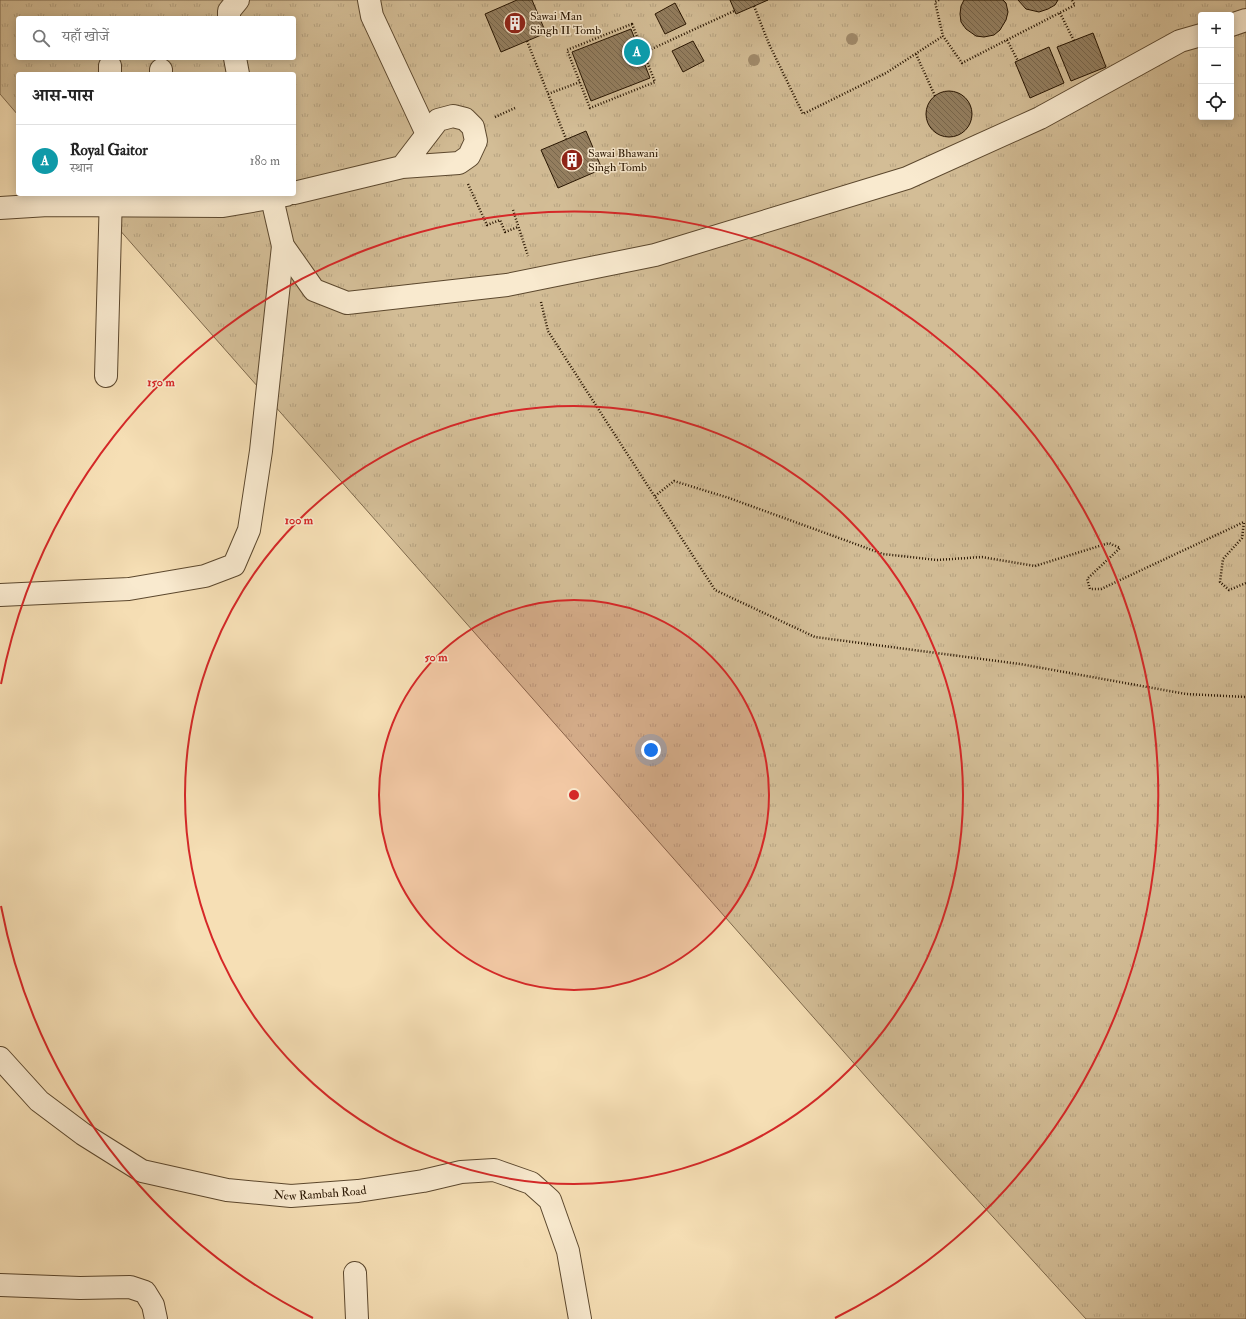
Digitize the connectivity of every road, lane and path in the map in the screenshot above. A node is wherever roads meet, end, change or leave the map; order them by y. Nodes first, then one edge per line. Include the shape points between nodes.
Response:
1 (238, 0) edge
2 (368, 0) edge
3 (939, 0) edge
4 (1072, 0) edge
5 (754, 6) dead end
6 (734, 11) dead end
7 (1060, 13) junction
8 (229, 16) edge
9 (1246, 20) edge
10 (1234, 24) edge
11 (943, 36) junction
12 (1198, 36) edge
13 (1008, 40) junction
14 (527, 41) dead end
15 (1074, 41) dead end
16 (643, 53) junction
17 (916, 54) junction
18 (235, 60) edge
19 (1018, 61) dead end
20 (238, 72) edge
21 (580, 82) junction
22 (548, 94) junction
23 (935, 96) dead end
24 (427, 134) junction
25 (566, 139) dead end
26 (459, 163) junction
27 (402, 166) junction
28 (296, 192) edge
29 (273, 196) edge
30 (278, 196) edge
31 (111, 200) edge
32 (170, 200) edge
33 (0, 208) edge
34 (513, 210) dead end
35 (518, 227) junction
36 (282, 246) junction
37 (536, 279) junction
38 (106, 376) dead end
39 (655, 496) junction
40 (1246, 583) edge
41 (0, 595) edge
42 (1246, 697) edge
43 (0, 1058) edge
44 (355, 1273) dead end
45 (0, 1285) edge
46 (156, 1319) edge
47 (357, 1319) edge
48 (580, 1319) edge

1 - 8 street via 229,11
2 - 24 street via 372,16
3 - 11 path via 935,2
4 - 7 path via 1075,5
5 - 17 path via 769,44 803,114 886,74
6 - 16 path
7 - 13 path
7 - 15 path
9 - 10 street
11 - 13 path via 962,63
11 - 17 path
12 - 37 street via 1180,41 1040,118 907,178 655,255
13 - 19 path
14 - 22 path
16 - 21 path via 655,82 590,108
16 - 21 path via 632,24 567,50
17 - 23 path
18 - 20 street
21 - 22 path
22 - 25 path
24 - 26 street via 438,120 453,116 465,119 473,127 476,141 469,156
24 - 27 street
26 - 27 street
26 - 35 path via 487,225 500,220 505,232
27 - 28 street
29 - 32 street via 223,206
30 - 36 street
31 - 32 street
31 - 33 street
31 - 38 street
34 - 35 path
35 - 37 path
36 - 37 street via 314,290 347,303 507,285
36 - 41 street via 261,451 251,522 234,565 205,576 129,589
37 - 39 path via 548,331
39 - 40 path via 674,481 729,498 883,554 937,560 982,557 1035,566 1109,543 1120,548 1087,579 1090,589 1101,589 1244,522 1242,538 1222,559 1220,582 1229,590
39 - 42 path via 715,590 815,637 1020,664 1186,694
43 - 48 street, New Rambah Road via 39,1101 83,1134 142,1171 226,1190 291,1196 358,1191 461,1172 494,1170 531,1183 550,1200 568,1251
44 - 47 street
45 - 46 street via 130,1287 145,1292 153,1305

